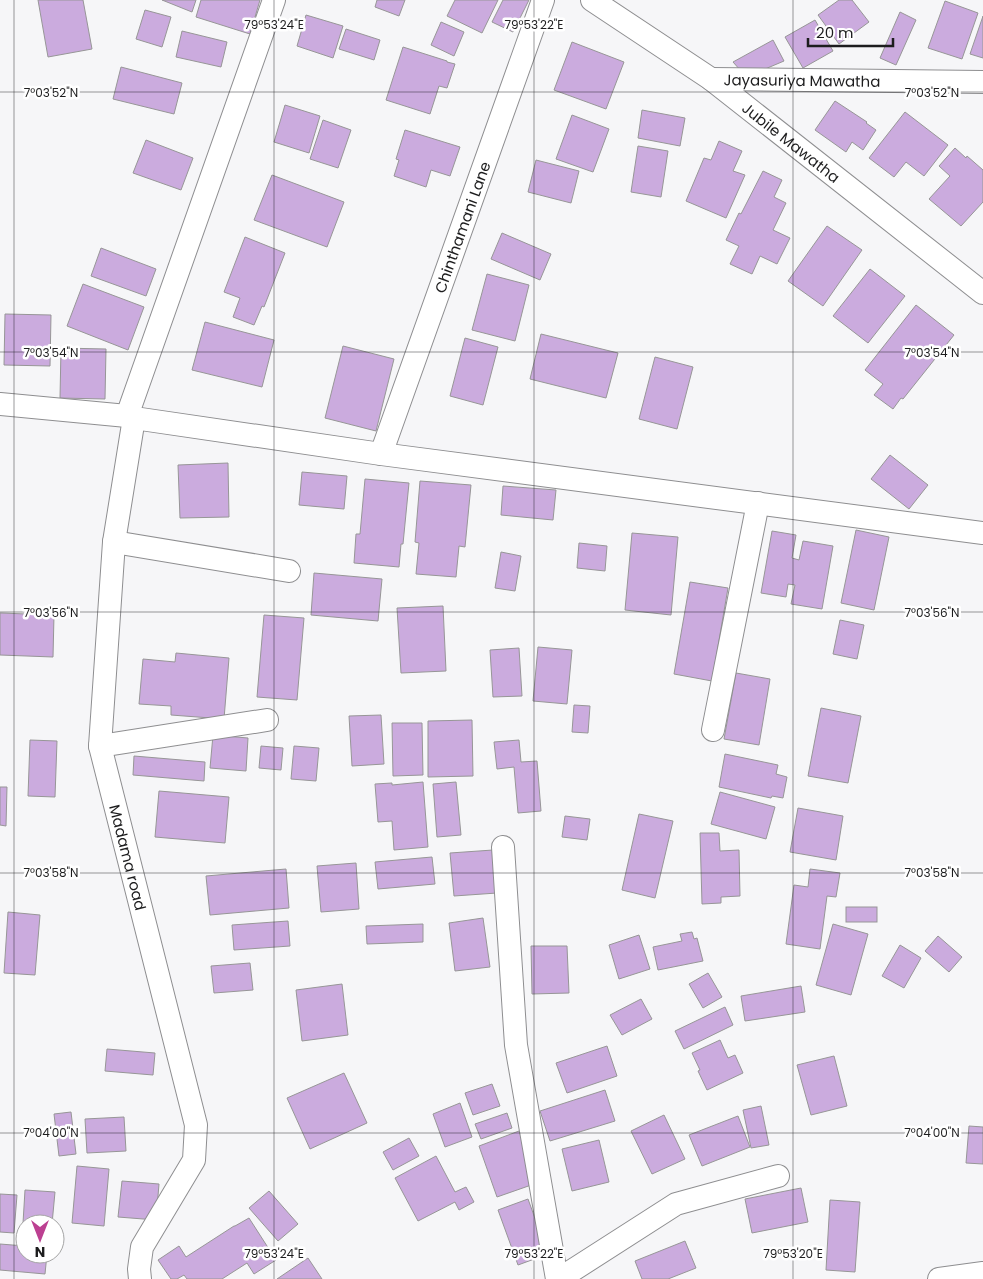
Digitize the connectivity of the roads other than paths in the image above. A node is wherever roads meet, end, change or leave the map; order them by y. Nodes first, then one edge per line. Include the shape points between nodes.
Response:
1 (274, 0) edge
2 (543, 0) edge
3 (592, 0) edge
4 (711, 80) junction
5 (983, 82) edge
6 (983, 293) edge
7 (0, 404) edge
8 (131, 417) junction
9 (381, 454) junction
10 (758, 503) junction
11 (983, 533) edge
12 (114, 542) junction
13 (289, 572) dead end
14 (267, 720) dead end
15 (713, 730) dead end
16 (100, 746) junction
17 (503, 847) dead end
18 (778, 1176) dead end
19 (983, 1273) edge
20 (140, 1279) edge
21 (558, 1279) edge
22 (939, 1279) edge

1 - 8 street, Madama road
2 - 9 street, Chinthamani Lane
3 - 4 street, Jubile Mawatha
4 - 5 street, Jayasuriya Mawatha
4 - 6 street, Jubile Mawatha
7 - 8 street
8 - 9 street
8 - 12 street, Madama road
9 - 10 street
10 - 11 street
10 - 15 street
12 - 13 street
12 - 16 street, Madama road
14 - 16 street
16 - 20 street, Madama road via 196,1125 194,1160 142,1247 138,1269
17 - 21 street via 516,1045
18 - 21 street via 676,1204
19 - 22 street

